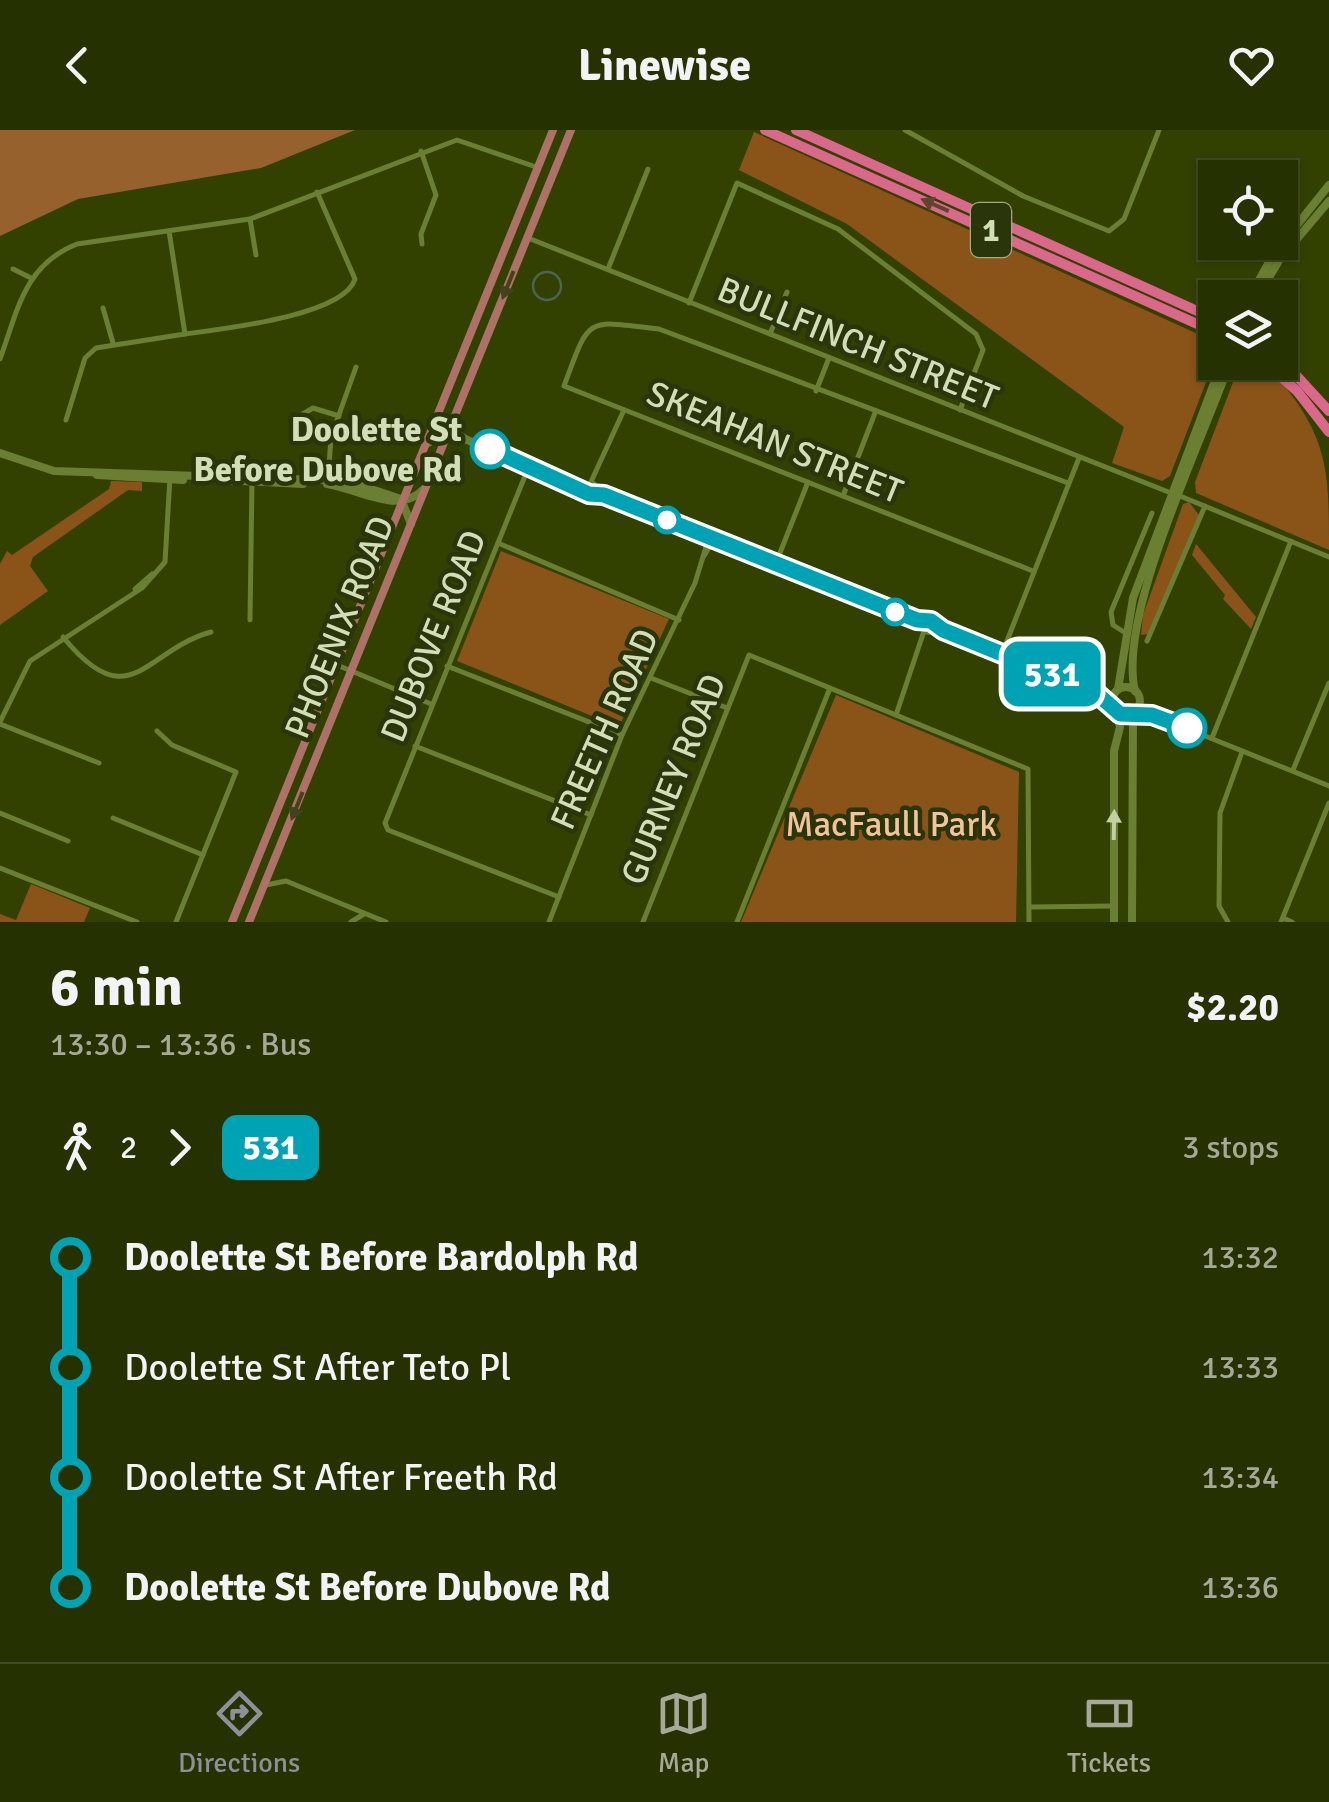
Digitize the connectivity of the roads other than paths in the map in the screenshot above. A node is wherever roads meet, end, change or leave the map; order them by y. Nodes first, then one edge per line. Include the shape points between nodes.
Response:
1 (552, 130) edge
2 (571, 130) edge
3 (766, 130) edge
4 (796, 130) edge
5 (905, 130) edge
6 (1159, 130) edge
7 (420, 151) junction
8 (538, 168) junction
9 (648, 169) dead end
10 (1329, 185) edge
11 (318, 192) junction
12 (1329, 201) edge
13 (250, 219) junction
14 (169, 230) junction
15 (527, 237) junction
16 (422, 244) dead end
17 (256, 255) dead end
18 (13, 268) dead end
19 (608, 269) junction
20 (31, 278) junction
21 (1261, 280) edge
22 (1266, 280) edge
23 (787, 292) dead end
24 (690, 303) junction
25 (103, 308) dead end
26 (1198, 311) edge
27 (1198, 324) edge
28 (185, 334) junction
29 (770, 334) junction
30 (3, 341) edge
31 (112, 343) junction
32 (829, 358) junction
33 (0, 359) edge
34 (356, 367) dead end
35 (1298, 377) edge
36 (1216, 380) edge
37 (1223, 380) edge
38 (1284, 380) edge
39 (816, 390) junction
40 (624, 410) junction
41 (960, 410) junction
42 (1329, 411) edge
43 (439, 412) junction
44 (875, 413) junction
45 (340, 416) junction
46 (296, 418) dead end
47 (66, 420) dead end
48 (448, 432) junction
49 (1329, 432) edge
50 (426, 444) junction
51 (0, 453) edge
52 (1079, 458) junction
53 (529, 466) junction
54 (170, 477) junction
55 (252, 480) junction
56 (328, 482) junction
57 (808, 482) junction
58 (1068, 483) junction
59 (426, 488) junction
60 (593, 489) junction
61 (1176, 494) junction
62 (843, 496) junction
63 (403, 502) junction
64 (1205, 506) junction
65 (1152, 513) dead end
66 (411, 524) junction
67 (712, 538) junction
68 (1291, 540) junction
69 (498, 543) junction
70 (1329, 556) edge
71 (776, 564) junction
72 (1033, 571) junction
73 (250, 620) dead end
74 (679, 620) junction
75 (928, 628) junction
76 (211, 632) dead end
77 (1124, 632) junction
78 (63, 636) junction
79 (1147, 641) dead end
80 (1002, 654) junction
81 (336, 665) junction
82 (446, 666) junction
83 (351, 671) junction
84 (651, 678) junction
85 (1329, 682) edge
86 (830, 688) junction
87 (1135, 690) junction
88 (1115, 699) junction
89 (431, 704) junction
90 (728, 709) junction
91 (1135, 709) junction
92 (896, 715) junction
93 (0, 723) edge
94 (157, 731) dead end
95 (622, 735) junction
96 (1212, 738) junction
97 (415, 746) junction
98 (1243, 751) junction
99 (99, 763) dead end
100 (1293, 770) junction
101 (1329, 786) edge
102 (1329, 803) edge
103 (0, 813) edge
104 (591, 816) junction
105 (113, 818) dead end
106 (68, 840) dead end
107 (203, 854) junction
108 (274, 862) junction
109 (0, 868) edge
110 (286, 881) junction
111 (264, 887) junction
112 (559, 897) junction
113 (346, 906) junction
114 (1114, 906) junction
115 (1030, 907) junction
116 (366, 914) junction
117 (1282, 920) edge
118 (137, 922) edge
119 (176, 922) edge
120 (232, 922) edge
121 (250, 922) edge
122 (350, 922) edge
123 (386, 922) edge
124 (549, 922) edge
125 (643, 922) edge
126 (737, 922) edge
127 (1029, 922) edge
128 (1114, 922) edge
129 (1132, 922) edge
130 (1228, 922) edge
131 (1292, 922) edge

1 - 8 main road, PHOENIX ROAD
2 - 15 main road, PHOENIX ROAD
27 -> 3 highway, 1
4 - 26 highway, 1
5 - 6 street via 1023,196 1110,230 1124,219
7 - 8 street via 470,142
7 - 11 street
7 - 16 street via 436,195
8 - 43 main road, PHOENIX ROAD
9 - 19 street
10 - 21 main road via 1272,255
11 - 13 street
11 - 28 street via 356,279 352,289 306,311
12 - 22 main road
13 - 14 street
13 - 17 street
14 - 20 street via 77,244 56,252
14 - 28 street
15 - 19 street, BULLFINCH STREET
15 -> 48 main road, PHOENIX ROAD
18 - 20 street
19 - 24 street, BULLFINCH STREET
20 - 30 street
23 - 29 street
24 - 29 street, BULLFINCH STREET
24 - 41 street via 737,184 754,190 838,230 976,334 983,350
25 - 31 street
28 - 31 street
29 - 32 street, BULLFINCH STREET
30 - 33 street
31 - 47 street via 85,358
32 - 39 street
32 - 41 street, BULLFINCH STREET
34 - 45 street
35 - 42 highway
36 - 61 main road
37 - 61 main road
38 - 49 highway
39 - 40 street, SKEAHAN STREET via 659,329 595,324 586,330 564,386
39 - 44 street
40 - 57 street, SKEAHAN STREET
40 - 60 street
41 - 52 street, BULLFINCH STREET
43 - 48 main road
43 - 50 main road, PHOENIX ROAD
44 - 58 street
44 - 62 street
45 - 46 street via 313,408
45 - 56 street via 331,437
48 - 50 main road
48 - 53 main road
48 - 59 main road, PHOENIX ROAD
50 - 63 main road, PHOENIX ROAD
51 - 54 main road via 50,470
52 - 58 street
52 - 61 street, BULLFINCH STREET
53 - 60 main road
53 - 69 street, DUBOVE ROAD
54 - 55 main road
54 - 78 street via 165,562
55 - 56 main road
55 - 73 street
56 - 63 main road
57 - 62 street, SKEAHAN STREET
57 - 71 street
58 - 72 street
59 - 63 main road
59 - 66 main road, PHOENIX ROAD
60 - 67 main road
61 - 64 street, BULLFINCH STREET
61 - 77 main road
61 - 87 main road via 1138,610
62 - 72 street, SKEAHAN STREET
63 - 66 main road
63 - 81 main road, PHOENIX ROAD
64 - 68 street, BULLFINCH STREET
64 - 79 street
65 - 77 street via 1111,612
66 - 83 main road, PHOENIX ROAD
67 - 71 main road
67 - 74 street, FREETH ROAD
68 - 70 street, BULLFINCH STREET
68 - 96 street
69 - 74 street
69 - 82 street, DUBOVE ROAD
71 - 75 main road
72 - 80 street
74 - 84 street, FREETH ROAD
75 - 80 main road
75 - 92 street
76 - 78 street via 124,678 85,663
77 - 88 main road
78 - 93 street via 30,661
80 - 88 main road
81 - 83 street
81 - 120 main road, PHOENIX ROAD
82 - 89 street, DUBOVE ROAD
82 - 95 street
83 - 89 street
83 -> 108 main road, PHOENIX ROAD
84 - 90 street
84 - 95 street, FREETH ROAD
85 - 100 street
86 - 90 street, GURNEY ROAD via 749,655
86 - 92 street
86 - 126 street
87 - 88 main road
87 - 91 main road
88 - 91 main road
114 -> 88 main road via 1114,751 1120,727
89 - 97 street, DUBOVE ROAD
90 - 125 street, GURNEY ROAD
91 - 96 street
91 - 129 main road
92 - 115 street via 1028,769
93 - 99 street
94 - 107 street via 172,746 236,772
95 - 104 street, FREETH ROAD
96 - 98 street
97 - 104 street
97 - 112 street, DUBOVE ROAD via 386,826
98 - 100 street
98 - 130 street via 1220,812 1218,906
100 - 101 street
102 - 117 street
103 - 106 street
104 - 112 street, FREETH ROAD
105 - 107 street
107 - 119 street
108 - 110 street
108 - 111 main road, PHOENIX ROAD
109 - 118 street
110 - 111 street
110 - 113 street
111 - 121 main road, PHOENIX ROAD
112 - 124 street, FREETH ROAD
113 - 116 street
113 - 122 street
114 - 115 street
114 - 128 main road
115 - 127 street
116 - 122 street
116 - 123 street
117 - 131 street

